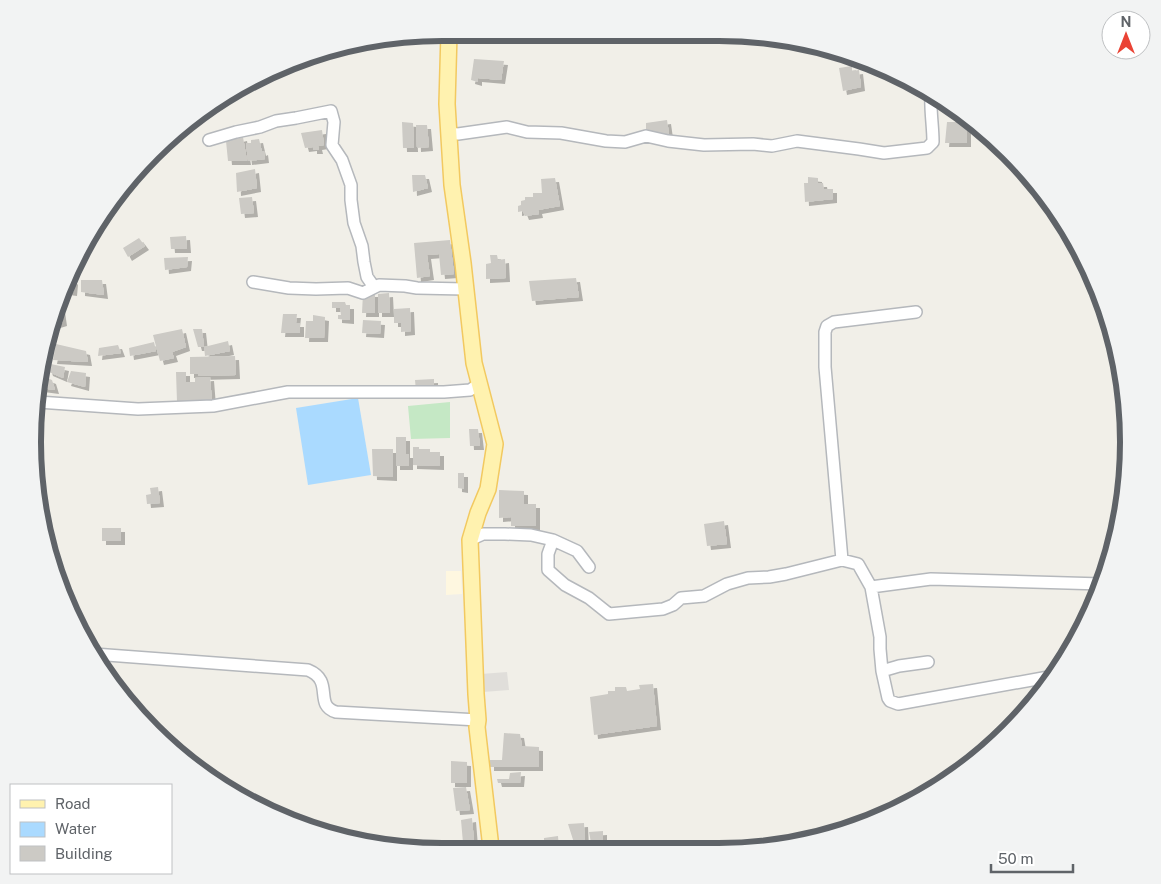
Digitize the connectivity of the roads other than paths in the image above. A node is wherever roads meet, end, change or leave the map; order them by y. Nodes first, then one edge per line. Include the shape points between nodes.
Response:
1 (449, 41) edge
2 (930, 102) edge
3 (448, 133) junction
4 (209, 140) dead end
5 (253, 282) dead end
6 (374, 288) junction
7 (466, 289) junction
8 (916, 312) dead end
9 (479, 384) junction
10 (44, 402) edge
11 (470, 540) junction
12 (553, 540) junction
13 (842, 560) junction
14 (589, 567) dead end
15 (1093, 584) edge
16 (871, 587) junction
17 (103, 655) edge
18 (928, 662) dead end
19 (882, 671) junction
20 (1043, 678) edge
21 (478, 720) junction
22 (490, 843) edge

1 - 3 main road
2 - 3 street via 933,142 927,148 884,153 797,141 772,146 704,145 646,136 625,142 606,141 507,127
3 - 7 main road
4 - 6 street via 276,121 331,111 334,122 332,146 342,160 351,185 354,223 367,277
5 - 6 street via 289,288 348,288 362,293
6 - 7 street via 391,285
7 - 9 main road
8 - 13 street via 834,322 824,332 824,367
9 - 10 street via 470,390 444,392 288,392 213,406 138,409
9 - 11 main road via 495,444 488,489
11 - 12 street via 483,534 531,535
11 - 21 main road
12 - 13 street via 548,554 548,570 609,614 663,609 681,598 704,596 748,578 786,574
12 - 14 street via 577,551
13 - 16 street via 858,564
15 - 16 street via 931,579
16 - 19 street
17 - 21 street via 308,670 319,677 325,704 336,712
18 - 19 street
19 - 20 street via 888,698 898,704
21 - 22 main road

